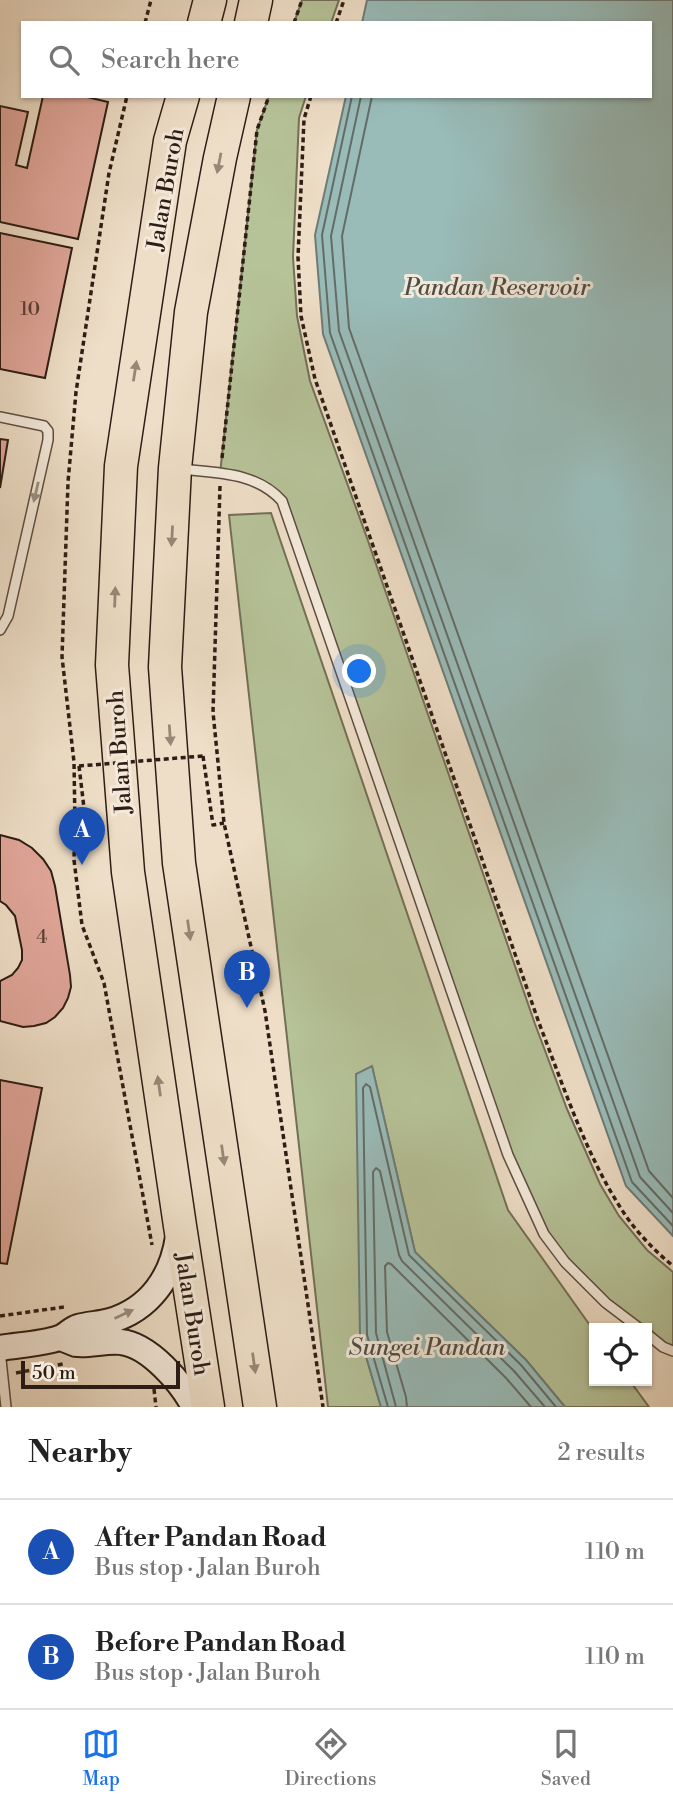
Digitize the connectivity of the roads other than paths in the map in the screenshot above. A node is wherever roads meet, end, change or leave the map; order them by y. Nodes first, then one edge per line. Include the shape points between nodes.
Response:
1 (210, 0) edge
2 (256, 0) edge
3 (205, 21) edge
4 (251, 21) edge
5 (182, 98) edge
6 (234, 98) edge
7 (0, 417) edge
8 (175, 468) junction
9 (0, 630) edge
10 (180, 1226) junction
11 (632, 1323) edge
12 (61, 1338) junction
13 (652, 1338) edge
14 (0, 1348) edge
15 (673, 1351) edge
16 (6, 1407) edge
17 (194, 1407) edge
18 (208, 1407) edge
19 (260, 1407) edge

1 - 3 highway
2 - 4 highway
10 -> 5 highway, Jalan Buroh via 128,873 112,665 121,466 170,141
6 -> 8 highway via 191,312
7 -> 9 lane via 44,426 48,431 8,616
8 - 11 lane via 253,479 282,501 508,1155 544,1234 565,1262
8 -> 19 highway via 165,667 179,863
12 -> 10 street via 75,1328 124,1315 149,1300 171,1266
10 - 18 highway, Jalan Buroh
12 - 14 street
12 - 17 street via 79,1345 124,1342 141,1349 183,1387
13 - 15 lane
14 - 16 lane

